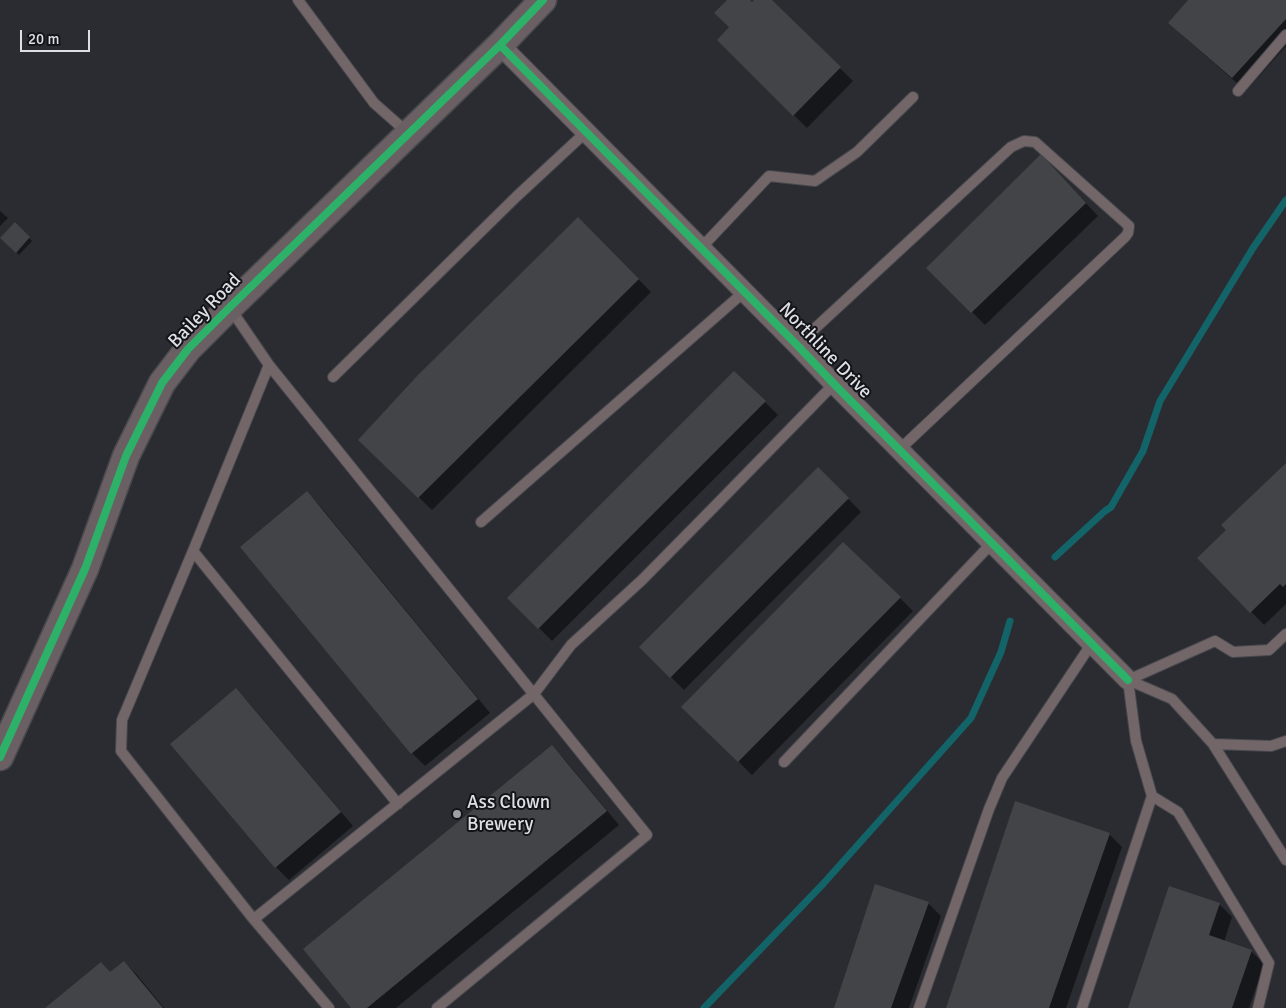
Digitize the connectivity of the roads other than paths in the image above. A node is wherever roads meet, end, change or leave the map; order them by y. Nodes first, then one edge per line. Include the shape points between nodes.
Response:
1 (298, 0) edge
2 (543, 0) edge
3 (1286, 35) edge
4 (500, 45) junction
5 (1238, 91) dead end
6 (913, 97) dead end
7 (586, 132) junction
8 (408, 133) junction
9 (701, 248) junction
10 (744, 292) junction
11 (230, 307) junction
12 (797, 345) junction
13 (269, 365) junction
14 (333, 377) dead end
15 (834, 384) junction
16 (899, 450) junction
17 (481, 522) dead end
18 (992, 543) junction
19 (193, 550) junction
20 (1286, 634) edge
21 (1092, 643) junction
22 (1128, 680) junction
23 (534, 694) junction
24 (1286, 741) edge
25 (1213, 744) junction
26 (0, 757) edge
27 (784, 762) dead end
28 (1152, 796) junction
29 (398, 804) junction
30 (1286, 860) edge
31 (254, 919) junction
32 (329, 1008) edge
33 (436, 1008) edge
34 (919, 1008) edge
35 (1082, 1008) edge
36 (1258, 1008) edge

1 - 8 lane via 374,104
2 - 4 street, Bailey Road
3 - 5 lane
4 - 7 street, Northline Drive
4 - 8 street, Bailey Road
6 - 9 lane via 857,152 815,181 769,176
7 - 9 street, Northline Drive
7 - 14 lane
8 - 11 street, Bailey Road
9 - 10 street, Northline Drive
10 - 12 street, Northline Drive
10 - 17 lane
11 - 13 lane
11 - 26 street, Bailey Road via 188,349 162,383 146,413 126,456 85,568
12 - 15 street, Northline Drive
12 - 16 lane via 1011,147 1024,141 1035,142 1129,226 1125,238
13 - 19 lane
13 - 23 lane
15 - 16 street, Northline Drive
15 - 23 lane via 642,580 571,645
16 - 18 street, Northline Drive
18 - 21 street, Northline Drive
18 - 27 lane
19 - 29 lane
19 - 31 lane via 122,720 121,751
20 - 22 lane via 1268,650 1233,652 1215,641
21 - 22 street, Northline Drive
21 - 34 lane via 1002,778
22 - 25 lane via 1172,699
22 - 28 lane via 1136,741
23 - 29 lane
23 - 33 lane via 647,835
24 - 25 lane via 1271,746
25 - 30 lane
28 - 35 lane
28 - 36 lane via 1178,812 1268,964
29 - 31 lane
31 - 32 lane

